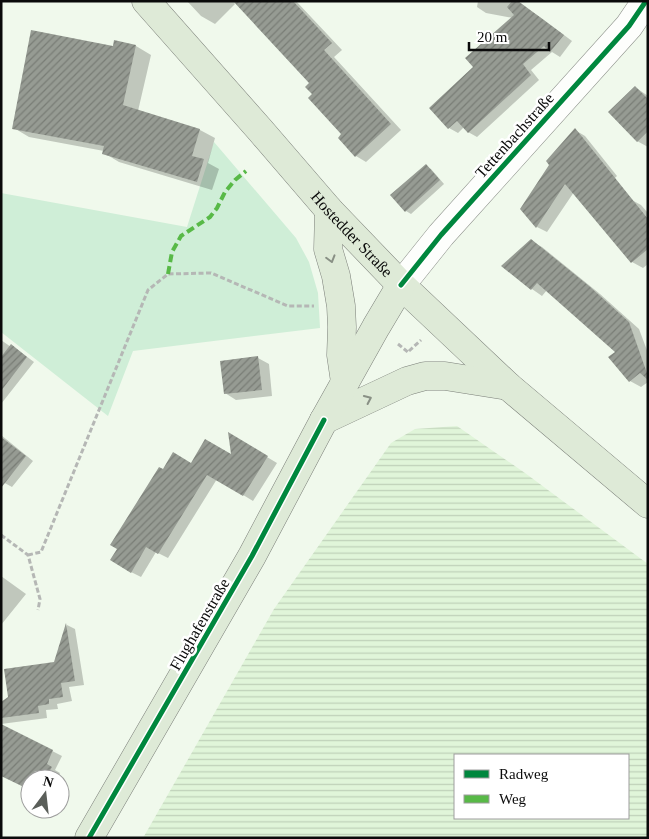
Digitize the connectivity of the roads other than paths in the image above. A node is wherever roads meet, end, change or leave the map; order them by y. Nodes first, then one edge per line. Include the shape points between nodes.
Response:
1 (146, 1) edge
2 (646, 1) edge
3 (329, 210) junction
4 (401, 285) junction
5 (345, 382) junction
6 (508, 386) junction
7 (324, 420) junction
8 (648, 504) edge
9 (89, 838) edge

1 - 3 main road, Hostedder Straße
2 - 4 street, Tettenbachstraße via 629,26 437,239
3 - 4 main road, Hostedder Straße
3 -> 5 main road via 328,249 341,306 341,355
4 - 5 main road, Flughafenstraße
4 - 6 main road, Hostedder Straße
5 - 7 main road, Flughafenstraße
7 -> 6 main road via 407,381 425,376
6 - 8 main road, Hostedder Straße
7 - 9 main road, Flughafenstraße via 252,556

